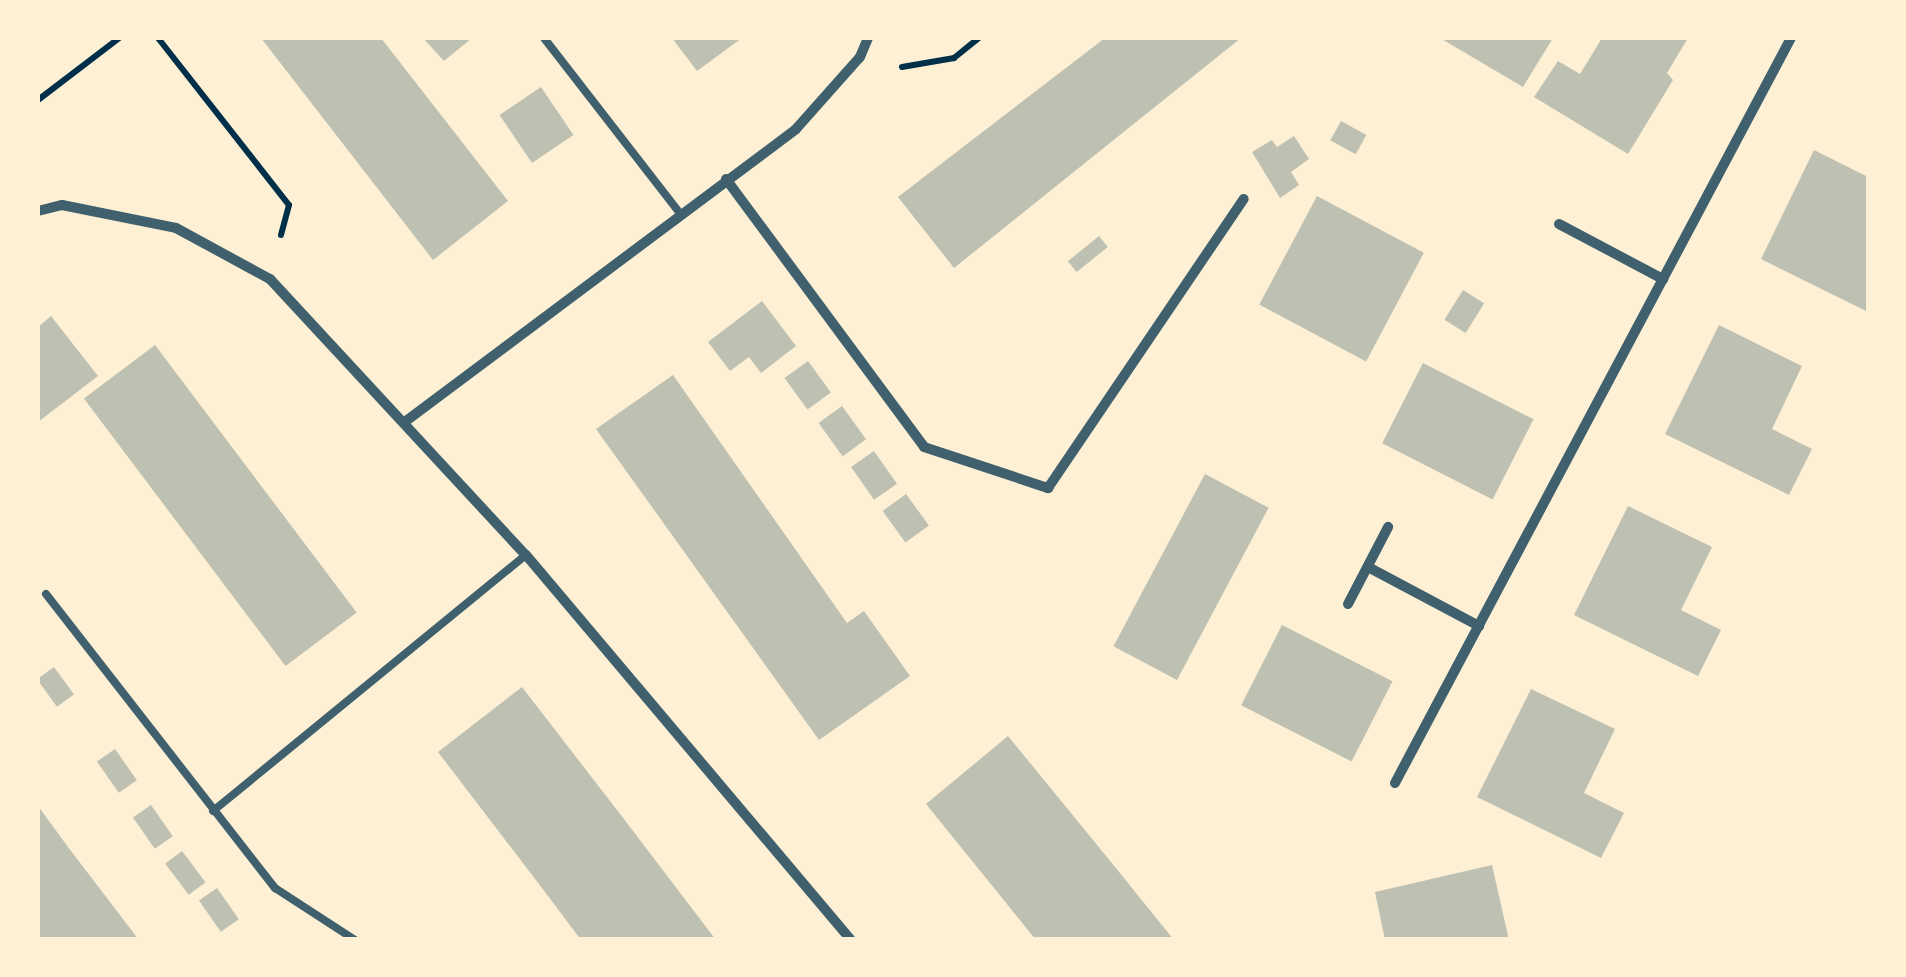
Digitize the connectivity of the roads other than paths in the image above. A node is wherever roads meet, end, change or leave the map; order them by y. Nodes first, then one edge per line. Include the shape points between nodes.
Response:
1 (544, 38) edge
2 (868, 38) edge
3 (1791, 38) edge
4 (726, 180) junction
5 (1244, 199) dead end
6 (38, 210) edge
7 (680, 212) junction
8 (1559, 224) dead end
9 (1663, 279) junction
10 (406, 421) junction
11 (1388, 527) dead end
12 (526, 555) junction
13 (1368, 567) junction
14 (46, 594) dead end
15 (1348, 604) dead end
16 (1479, 626) junction
17 (1396, 783) dead end
18 (213, 810) junction
19 (355, 940) edge
20 (852, 940) edge

1 - 7 lane
2 - 4 street via 860,57 796,129
3 - 9 street
4 - 5 street via 924,446 1048,488
4 - 7 street
6 - 10 street via 62,206 176,228 270,279
7 - 10 street
8 - 9 street
9 - 16 street
10 - 12 street
11 - 13 street
12 - 18 lane
12 - 20 street
13 - 15 street
13 - 16 street
14 - 18 lane
16 - 17 street
18 - 19 lane via 275,888

